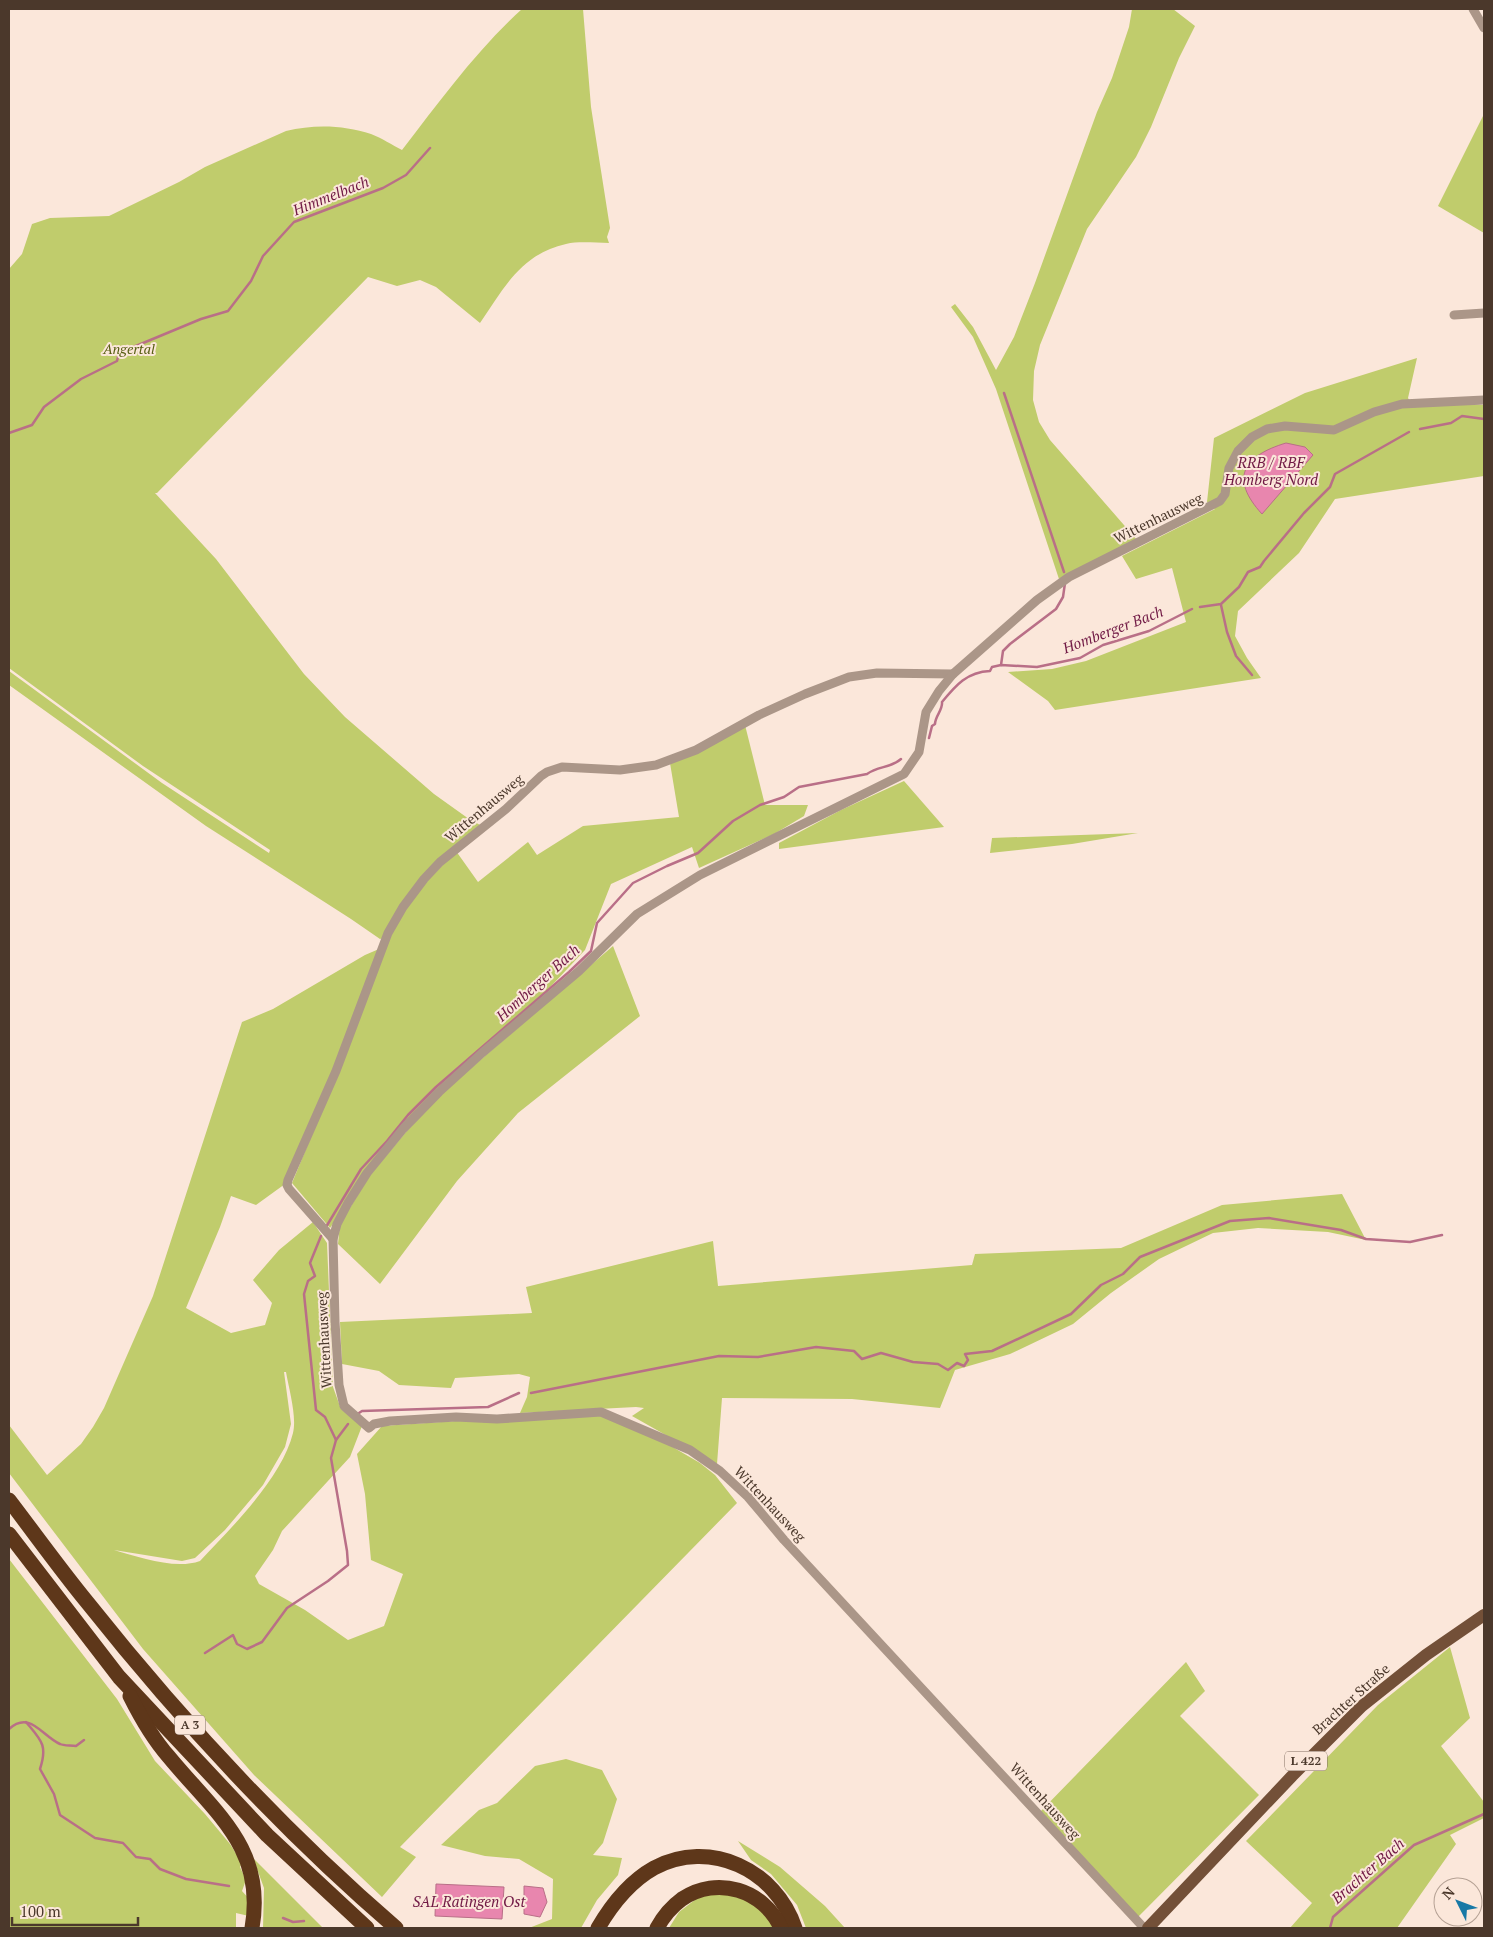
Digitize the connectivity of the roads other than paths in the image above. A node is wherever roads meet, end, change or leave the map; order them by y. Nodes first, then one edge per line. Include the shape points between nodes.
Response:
1 (1473, 9) edge
2 (1484, 28) edge
3 (1484, 313) edge
4 (1454, 315) dead end
5 (1484, 400) edge
6 (953, 674) junction
7 (333, 1239) junction
8 (9, 1500) edge
9 (9, 1534) edge
10 (1484, 1615) edge
11 (119, 1677) junction
12 (252, 1928) edge
13 (366, 1928) edge
14 (396, 1928) edge
15 (598, 1928) edge
16 (656, 1928) edge
17 (781, 1928) edge
18 (795, 1928) edge
19 (1146, 1928) edge

1 - 2 street
3 - 4 street
5 - 6 street, Wittenhausweg via 1402,404 1374,412 1334,430 1285,426 1267,429 1252,437 1238,451 1229,468 1225,494 1220,501 1069,577 1037,600
6 - 7 street, Wittenhausweg via 926,712 919,752 904,774 700,875 637,914 579,971 482,1053 403,1129 348,1203
6 - 7 street, Wittenhausweg via 877,673 849,677 759,715 696,750 656,766 620,770 555,769 541,776 440,862 403,907 388,933 336,1071 288,1180 289,1189
7 - 19 street, Wittenhausweg via 339,1385 344,1406 356,1418 369,1428 390,1421 456,1417 497,1419 601,1412 690,1450 720,1471 748,1497 784,1540
8 - 14 highway, A 3 via 86,1602 193,1728 275,1815
9 - 11 highway, A 3
10 - 19 main road, Brachter Straße / L 422 via 1426,1654 1362,1706
11 - 12 highway via 152,1735 230,1828 249,1864 255,1889
11 - 13 highway, A 3 via 267,1835
15 - 18 highway via 613,1904 640,1877 668,1863 700,1857 733,1863 760,1877 784,1902
16 - 17 highway via 681,1900 699,1890 721,1887 754,1896 774,1914

